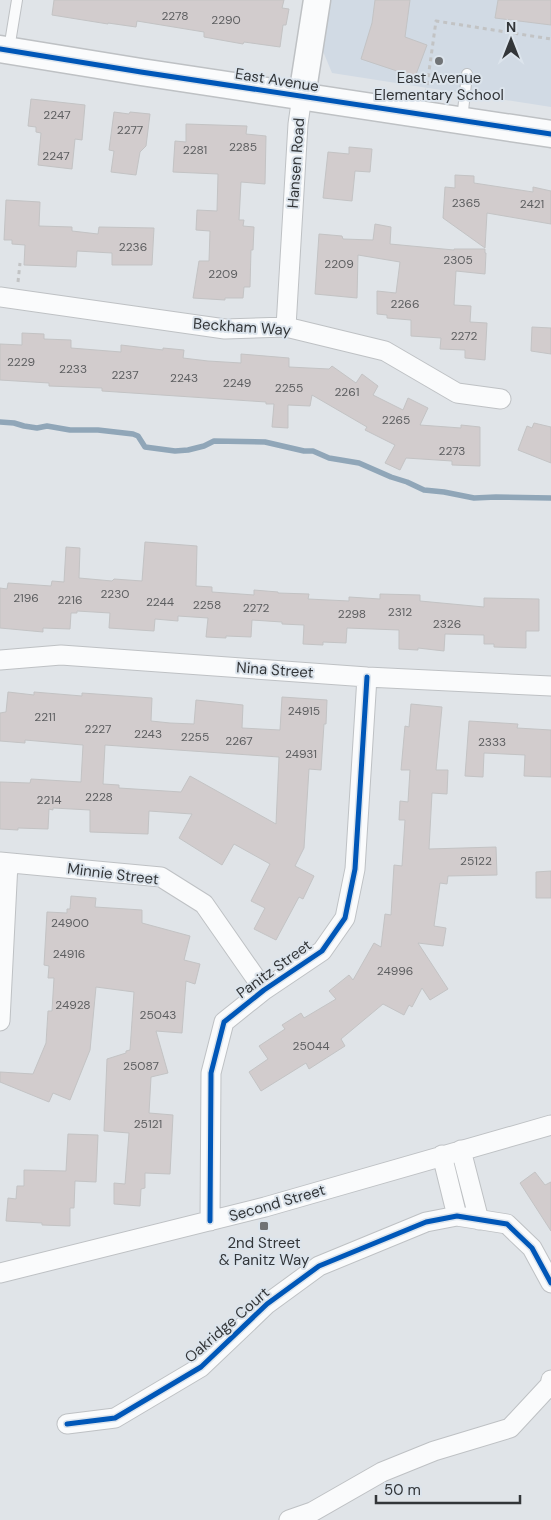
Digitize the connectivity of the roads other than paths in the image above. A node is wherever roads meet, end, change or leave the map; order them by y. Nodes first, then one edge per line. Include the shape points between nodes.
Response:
1 (17, 0) edge
2 (317, 0) edge
3 (5, 49) edge
4 (467, 74) dead end
5 (302, 96) junction
6 (462, 120) junction
7 (551, 134) edge
8 (0, 296) edge
9 (286, 327) junction
10 (502, 399) dead end
11 (0, 660) edge
12 (367, 677) junction
13 (551, 686) edge
14 (4, 862) edge
15 (264, 990) junction
16 (0, 1021) edge
17 (551, 1125) edge
18 (460, 1150) junction
19 (442, 1155) junction
20 (457, 1216) junction
21 (478, 1220) junction
22 (210, 1221) junction
23 (0, 1273) edge
24 (551, 1283) edge
25 (551, 1380) edge
26 (67, 1424) dead end
27 (289, 1520) edge

1 - 3 lane
2 - 5 street, Hansen Road
3 - 5 street, East Avenue
4 - 6 lane
5 - 6 street, East Avenue
5 - 9 street, Hansen Road
6 - 7 street, East Avenue
8 - 9 street, Beckham Way via 225,329
9 - 10 street, Beckham Way via 385,351 457,393
11 - 12 street, Nina Street via 61,655
12 - 13 street, Nina Street
12 - 15 street, Panitz Street via 355,869 344,918 322,951
14 - 15 street, Minnie Street via 161,877 204,904
14 - 16 street
15 - 22 street, Panitz Street via 224,1022 212,1073
17 - 18 street, Second Street
18 - 19 street, Second Street
18 - 21 street
19 - 20 street
19 - 22 street, Second Street
20 - 21 street
20 - 26 street, Oakridge Court via 426,1222 319,1266 267,1304 201,1367 115,1418
21 - 24 street via 506,1224 532,1248
22 - 23 street, Second Street
25 - 27 street via 510,1428 434,1451 382,1472 312,1512

